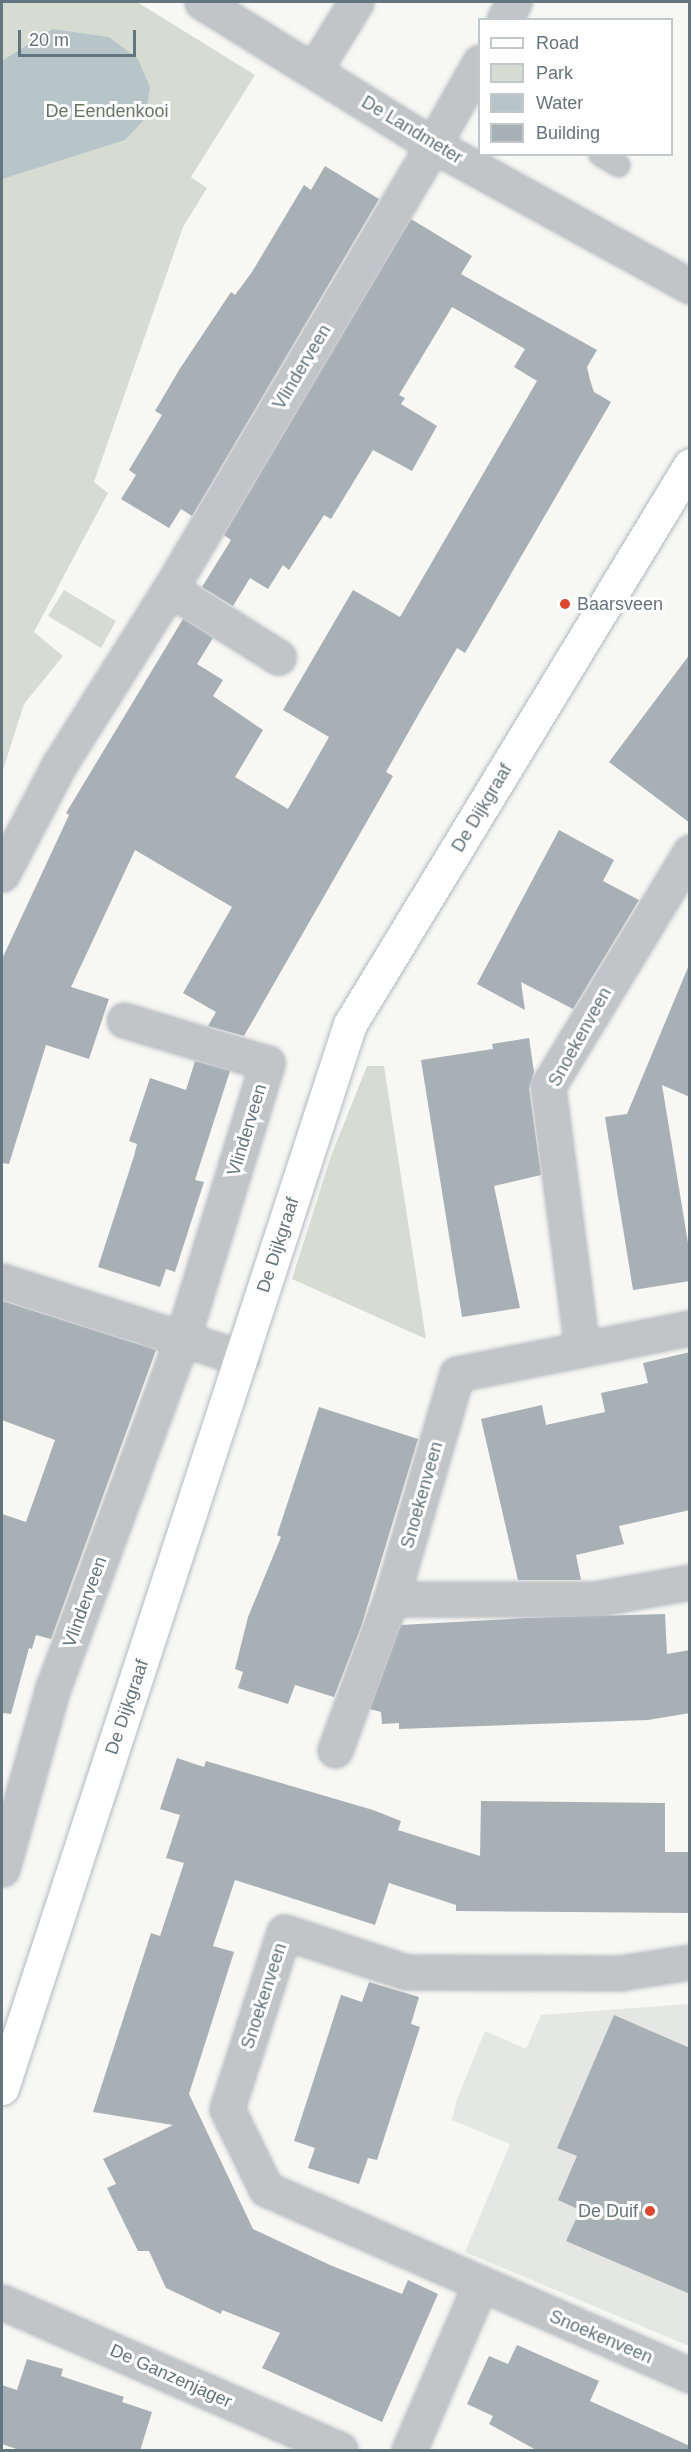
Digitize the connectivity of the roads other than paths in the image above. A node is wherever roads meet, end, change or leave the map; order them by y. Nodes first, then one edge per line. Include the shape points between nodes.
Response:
1 (202, 2) edge
2 (356, 2) edge
3 (514, 2) edge
4 (505, 18) edge
5 (314, 70) junction
6 (476, 77) edge
7 (434, 145) junction
8 (603, 156) edge
9 (618, 165) dead end
10 (690, 286) edge
11 (690, 465) edge
12 (170, 589) junction
13 (278, 657) dead end
14 (690, 852) edge
15 (2, 874) edge
16 (124, 1020) dead end
17 (2, 1281) edge
18 (690, 1328) edge
19 (182, 1340) junction
20 (582, 1349) junction
21 (242, 1359) junction
22 (690, 1582) edge
23 (391, 1599) junction
24 (335, 1750) dead end
25 (2, 1869) edge
26 (690, 1962) edge
27 (2, 2088) edge
28 (480, 2285) junction
29 (2, 2302) edge
30 (690, 2375) edge
31 (292, 2440) edge
32 (340, 2451) edge
33 (410, 2451) edge

1 - 5 street, De Landmeter
2 - 5 street
3 - 4 street
5 - 7 street, De Landmeter
6 - 7 street, Vlinderveen
7 - 10 street, De Landmeter
7 - 12 street, Vlinderveen
8 - 9 lane
11 - 21 street, De Dijkgraaf via 350,1024
12 - 13 street
12 - 15 street, Vlinderveen via 59,765
14 - 20 street, Snoekenveen via 548,1086
16 - 19 street, Vlinderveen via 267,1063
17 - 19 street
18 - 20 street, Snoekenveen
19 - 21 street
19 - 25 street, Vlinderveen via 53,1688
20 - 23 street, Snoekenveen via 457,1374
21 - 27 street, De Dijkgraaf
22 - 23 street via 595,1599
23 - 24 street, Snoekenveen
26 - 28 street, Snoekenveen via 620,1973 406,1972 284,1932 227,2109 266,2189
28 - 30 street, Snoekenveen
28 - 33 street
29 - 31 street, De Ganzenjager
31 - 32 street, De Ganzenjager

